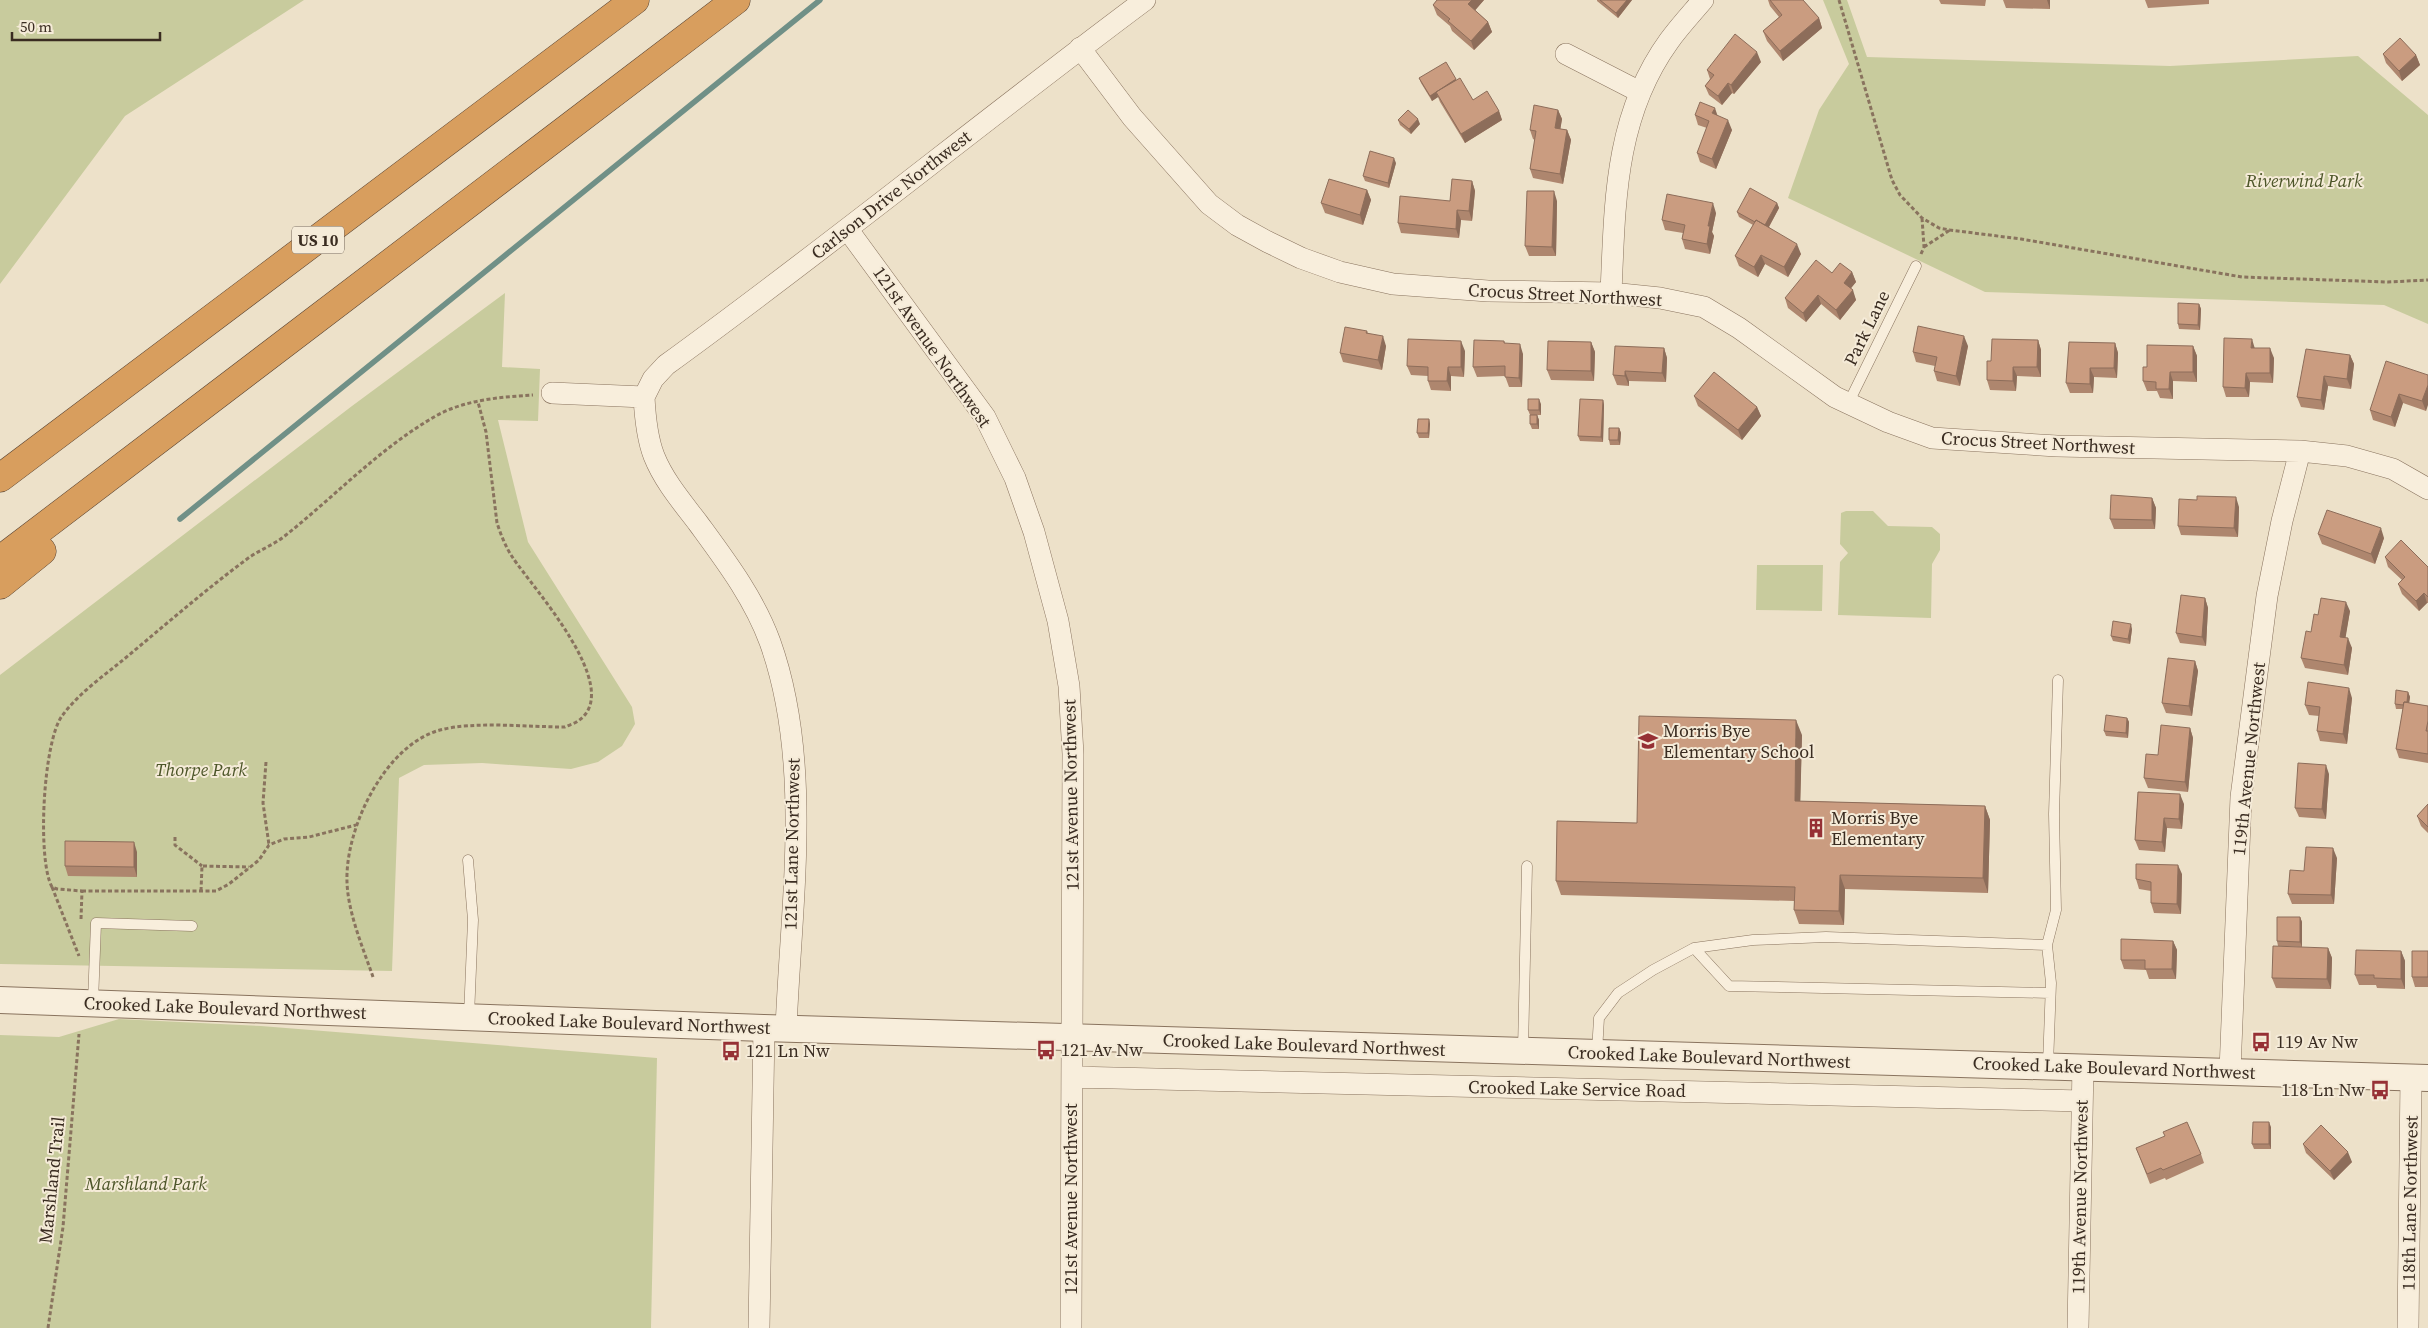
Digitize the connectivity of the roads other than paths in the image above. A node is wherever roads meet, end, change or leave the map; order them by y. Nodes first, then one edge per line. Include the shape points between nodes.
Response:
1 (634, 0) edge
2 (736, 0) edge
3 (1146, 0) edge
4 (1703, 0) edge
5 (1080, 48) junction
6 (1566, 54) dead end
7 (1640, 92) junction
8 (848, 230) junction
9 (1916, 266) road end
10 (1611, 293) junction
11 (552, 393) road end
12 (644, 397) junction
13 (1848, 404) junction
14 (2300, 451) junction
15 (142, 454) junction
16 (0, 478) edge
17 (2428, 489) edge
18 (0, 560) edge
19 (0, 585) edge
20 (2058, 680) dead end
21 (468, 860) dead end
22 (1527, 866) dead end
23 (192, 926) dead end
24 (2047, 945) junction
25 (1694, 948) junction
26 (2050, 993) junction
27 (0, 1000) edge
28 (93, 1003) junction
29 (469, 1017) junction
30 (775, 1028) junction
31 (1072, 1038) junction
32 (1523, 1051) junction
33 (1597, 1053) junction
34 (2048, 1066) junction
35 (2082, 1066) junction
36 (2230, 1071) junction
37 (1072, 1077) junction
38 (2420, 1078) edge
39 (2082, 1101) junction
40 (760, 1328) edge
41 (1070, 1328) edge
42 (2078, 1328) edge
43 (2408, 1328) edge

1 - 16 highway, US 10
2 - 15 highway
3 - 5 street, Carlson Drive Northwest
4 - 7 street via 1668,41
5 - 8 street, Carlson Drive Northwest
5 - 10 street, Crocus Street Northwest via 1132,117 1209,204 1237,226 1301,258 1340,272 1393,284 1488,291
6 - 7 street
7 - 10 street via 1618,166
8 - 12 street, Carlson Drive Northwest via 666,366 653,379
8 - 31 street, 121st Avenue Northwest via 985,417 1015,478 1034,532 1058,621 1069,696 1073,754
9 - 13 lane, Park Lane
10 - 13 street, Crocus Street Northwest via 1704,307
11 - 12 street
12 - 30 street, 121st Lane Northwest via 654,456 667,482 742,586 769,641 784,688 793,740 796,800
13 - 14 street, Crocus Street Northwest via 1932,438 2057,446
14 - 17 street, Crocus Street Northwest via 2348,456 2393,468
14 - 36 street, 119th Avenue Northwest via 2267,596 2241,797
15 - 18 highway
15 - 19 highway via 104,496
20 - 24 lane via 2054,814 2056,910
21 - 29 lane via 473,920
22 - 32 lane
23 - 28 lane via 96,924
24 - 25 lane via 1826,937 1753,940
24 - 26 lane
25 - 26 lane via 1730,986
25 - 33 lane via 1618,993 1599,1018
26 - 34 lane
27 - 28 street, Crooked Lake Boulevard Northwest
28 - 29 street, Crooked Lake Boulevard Northwest
29 - 30 street, Crooked Lake Boulevard Northwest
30 - 31 street, Crooked Lake Boulevard Northwest
30 - 40 street, 121st Lane Northwest
31 - 32 street, Crooked Lake Boulevard Northwest
31 - 37 street, 121st Avenue Northwest
32 - 33 street, Crooked Lake Boulevard Northwest
33 - 34 street, Crooked Lake Boulevard Northwest
34 - 35 street, Crooked Lake Boulevard Northwest
35 - 36 street, Crooked Lake Boulevard Northwest
35 - 39 street, 119th Avenue Northwest
36 - 38 street, Crooked Lake Boulevard Northwest
37 - 39 street, Crooked Lake Service Road
37 - 41 street, 121st Avenue Northwest
38 - 43 street, 118th Lane Northwest
39 - 42 street, 119th Avenue Northwest

